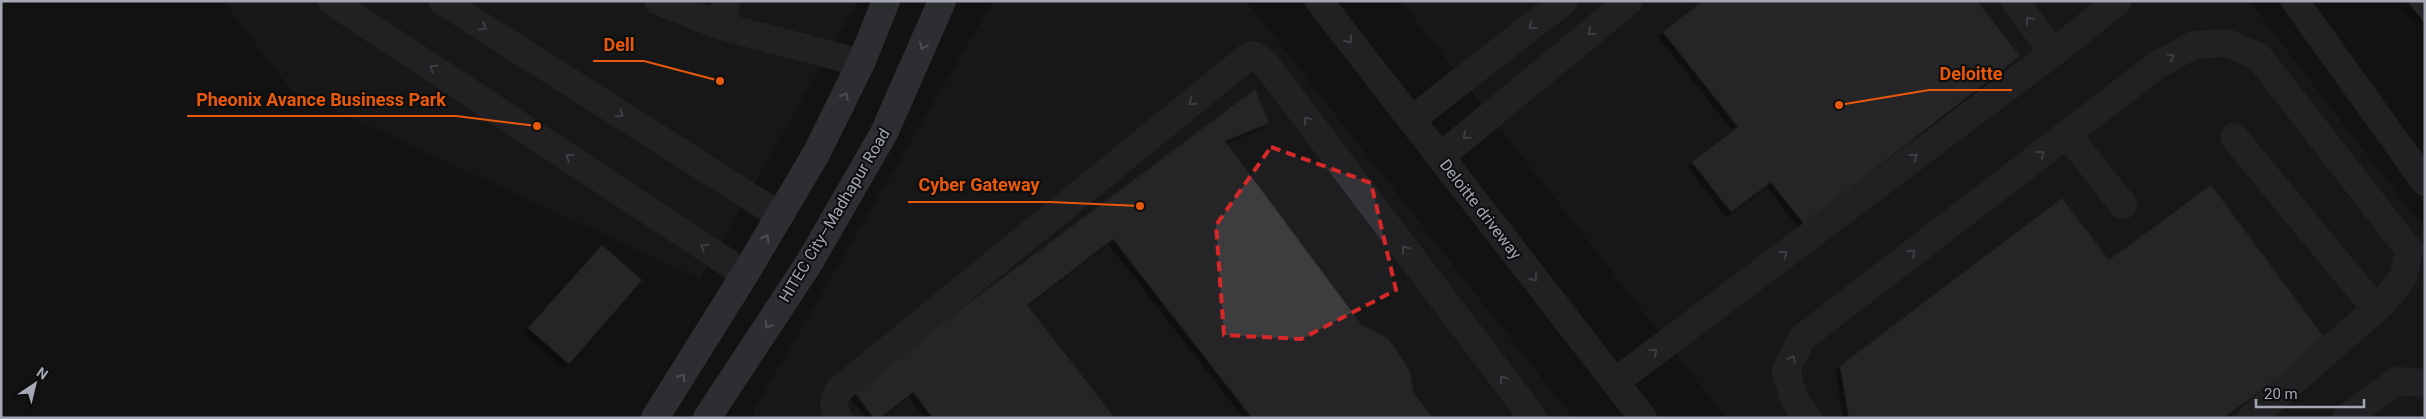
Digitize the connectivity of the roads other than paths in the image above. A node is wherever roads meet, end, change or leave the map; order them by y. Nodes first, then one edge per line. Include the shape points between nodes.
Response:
1 (331, 1) edge
2 (442, 1) edge
3 (658, 1) edge
4 (886, 1) edge
5 (942, 1) edge
6 (1319, 1) edge
7 (1564, 1) edge
8 (1629, 1) edge
9 (2015, 1) edge
10 (2118, 1) edge
11 (2295, 1) edge
12 (724, 14) edge
13 (2053, 53) junction
14 (861, 63) junction
15 (1411, 120) junction
16 (2067, 134) junction
17 (2234, 137) dead end
18 (1440, 156) junction
19 (2425, 182) edge
20 (2123, 205) dead end
21 (779, 215) junction
22 (745, 274) junction
23 (2376, 309) junction
24 (1616, 382) junction
25 (2425, 383) edge
26 (655, 418) edge
27 (707, 418) edge
28 (839, 418) edge
29 (1532, 418) edge
30 (1643, 418) edge
31 (1808, 418) edge
32 (2251, 418) edge
33 (2346, 418) edge

22 -> 1 street
2 -> 21 street
3 - 12 street
4 - 14 main road
5 -> 27 main road, HITEC City–Madhapur Road via 884,133 810,263
6 -> 15 street, Deloitte driveway
7 -> 15 street
8 -> 18 street
13 -> 9 street
10 - 13 street
11 - 19 street
12 - 14 street
24 -> 13 street
21 -> 14 main road via 816,154
15 - 18 street, Deloitte driveway
16 - 20 street
16 -> 23 street via 2157,65 2194,45 2227,43 2259,57 2409,250 2403,278
31 -> 16 street via 1794,399 1786,370 1802,338
17 - 23 street
18 -> 24 street, Deloitte driveway
22 -> 21 main road
26 -> 22 main road
23 - 32 street
24 - 30 street, Deloitte driveway
25 - 33 street via 2397,381
29 -> 28 street via 1264,62 1254,55 839,390 833,407

